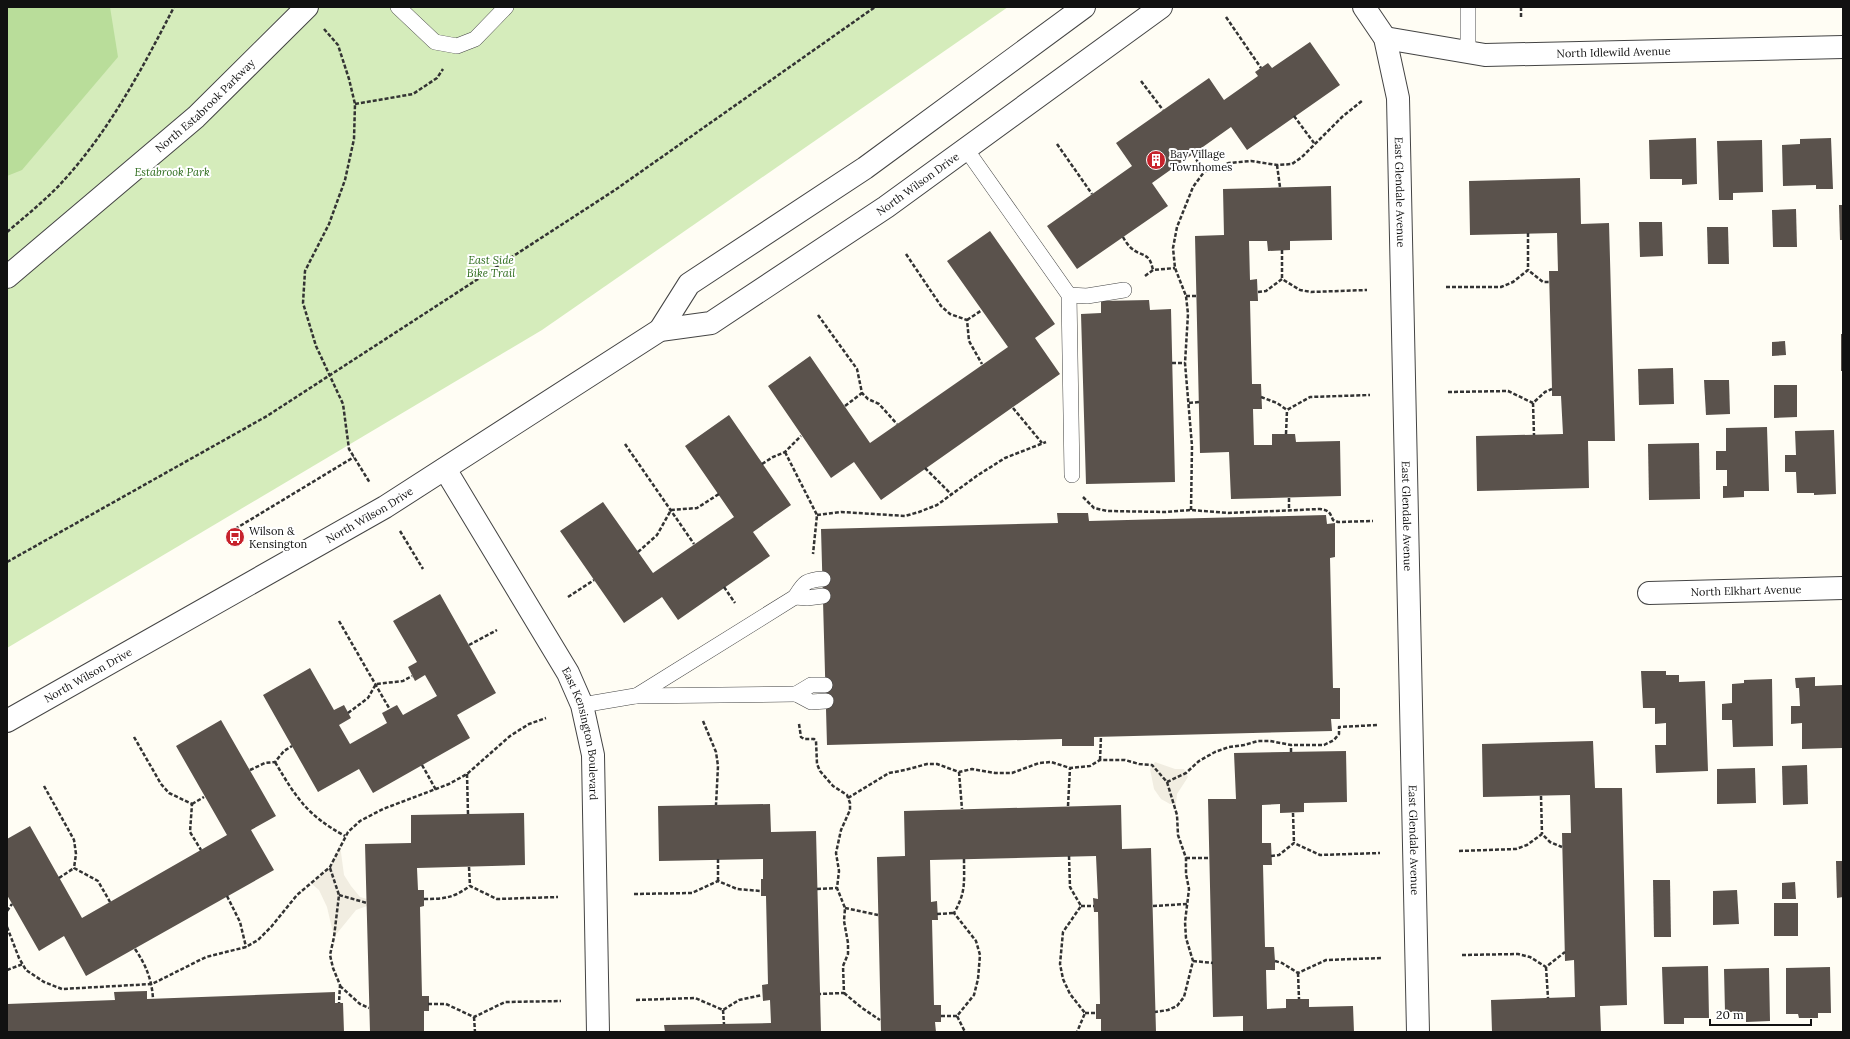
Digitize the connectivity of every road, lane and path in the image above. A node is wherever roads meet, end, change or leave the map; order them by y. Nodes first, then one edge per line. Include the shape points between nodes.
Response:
1 (174, 7) edge
2 (398, 7) edge
3 (506, 7) edge
4 (875, 7) edge
5 (1084, 7) edge
6 (1161, 7) edge
7 (1364, 7) edge
8 (1468, 7) edge
9 (1521, 7) edge
10 (306, 8) edge
11 (1226, 17) dead end
12 (1521, 19) dead end
13 (1385, 38) junction
14 (457, 46) junction
15 (1843, 47) edge
16 (1468, 52) junction
17 (1261, 68) dead end
18 (1141, 80) dead end
19 (1363, 100) dead end
20 (355, 104) junction
21 (1162, 110) dead end
22 (1294, 116) dead end
23 (1314, 143) junction
24 (1057, 144) dead end
25 (966, 148) junction
26 (1193, 154) dead end
27 (1277, 165) junction
28 (1204, 172) junction
29 (1280, 188) dead end
30 (1092, 194) dead end
31 (7, 232) edge
32 (1528, 233) dead end
33 (1122, 238) dead end
34 (1282, 250) dead end
35 (906, 254) dead end
36 (1175, 268) junction
37 (1153, 270) junction
38 (1528, 270) junction
39 (7, 277) edge
40 (1282, 279) junction
41 (1550, 282) dead end
42 (1446, 287) dead end
43 (1124, 290) joint
44 (1368, 290) dead end
45 (1258, 292) dead end
46 (1069, 295) junction
47 (1186, 296) junction
48 (1197, 296) dead end
49 (982, 310) dead end
50 (818, 314) dead end
51 (967, 320) junction
52 (660, 330) junction
53 (1172, 363) dead end
54 (1185, 363) junction
55 (982, 364) dead end
56 (331, 374) junction
57 (1552, 389) dead end
58 (1448, 392) dead end
59 (862, 393) junction
60 (1370, 395) dead end
61 (1262, 397) dead end
62 (1199, 402) dead end
63 (1189, 403) junction
64 (1533, 403) junction
65 (845, 406) dead end
66 (1012, 408) dead end
67 (1287, 410) junction
68 (897, 424) dead end
69 (1286, 434) dead end
70 (1534, 435) dead end
71 (801, 436) dead end
72 (1072, 437) junction
73 (1042, 443) junction
74 (625, 444) dead end
75 (785, 452) junction
76 (354, 456) junction
77 (762, 464) dead end
78 (925, 468) dead end
79 (445, 469) junction
80 (365, 474) dead end
81 (1072, 475) dead end
82 (719, 494) dead end
83 (951, 494) junction
84 (1080, 494) dead end
85 (1289, 498) dead end
86 (1289, 509) junction
87 (671, 510) junction
88 (1190, 510) junction
89 (817, 515) junction
90 (1373, 521) dead end
91 (230, 532) dead end
92 (407, 543) dead end
93 (694, 544) dead end
94 (638, 552) dead end
95 (7, 562) edge
96 (423, 569) dead end
97 (818, 579) joint
98 (594, 580) dead end
99 (724, 587) dead end
100 (1843, 588) edge
101 (1649, 593) dead end
102 (823, 596) dead end
103 (568, 597) dead end
104 (795, 597) junction
105 (736, 604) dead end
106 (339, 621) dead end
107 (498, 630) dead end
108 (469, 645) dead end
109 (412, 676) dead end
110 (376, 684) junction
111 (825, 685) dead end
112 (796, 694) junction
113 (635, 696) junction
114 (826, 702) dead end
115 (582, 705) junction
116 (389, 708) dead end
117 (348, 713) dead end
118 (701, 714) dead end
119 (546, 718) dead end
120 (7, 721) edge
121 (798, 725) dead end
122 (1377, 725) dead end
123 (1100, 736) dead end
124 (134, 737) dead end
125 (1291, 745) junction
126 (292, 746) dead end
127 (1291, 752) dead end
128 (1100, 760) junction
129 (275, 762) junction
130 (422, 766) dead end
131 (1070, 768) junction
132 (250, 770) dead end
133 (959, 772) junction
134 (467, 774) junction
135 (1167, 782) junction
136 (44, 786) dead end
137 (436, 790) junction
138 (1541, 796) dead end
139 (204, 797) dead end
140 (848, 798) junction
141 (192, 804) junction
142 (716, 805) dead end
143 (1068, 806) dead end
144 (962, 809) dead end
145 (1293, 813) dead end
146 (468, 814) dead end
147 (1542, 834) junction
148 (345, 836) junction
149 (1294, 844) junction
150 (1562, 847) dead end
151 (201, 850) dead end
152 (1459, 850) dead end
153 (1380, 853) dead end
154 (1069, 856) dead end
155 (1271, 856) dead end
156 (1186, 858) junction
157 (1210, 858) dead end
158 (964, 859) dead end
159 (718, 860) dead end
160 (469, 866) dead end
161 (330, 867) junction
162 (74, 868) junction
163 (59, 878) dead end
164 (718, 880) junction
165 (470, 886) junction
166 (837, 888) junction
167 (817, 889) dead end
168 (761, 891) dead end
169 (634, 894) dead end
170 (339, 895) junction
171 (227, 896) dead end
172 (558, 897) dead end
173 (424, 899) dead end
174 (110, 902) dead end
175 (367, 903) dead end
176 (12, 904) dead end
177 (1187, 904) junction
178 (1081, 906) junction
179 (1094, 906) dead end
180 (1153, 906) dead end
181 (845, 908) junction
182 (7, 911) edge
183 (954, 913) junction
184 (878, 914) dead end
185 (937, 914) dead end
186 (7, 927) edge
187 (246, 947) junction
188 (136, 949) dead end
189 (1565, 952) dead end
190 (1462, 955) dead end
191 (1382, 958) dead end
192 (1193, 961) junction
193 (1275, 961) dead end
194 (23, 964) junction
195 (1213, 964) dead end
196 (1546, 967) junction
197 (7, 970) edge
198 (1298, 973) junction
199 (152, 984) junction
200 (340, 985) junction
201 (844, 993) junction
202 (820, 994) dead end
203 (762, 995) dead end
204 (1548, 998) dead end
205 (153, 999) dead end
206 (1299, 999) dead end
207 (636, 1000) dead end
208 (560, 1001) dead end
209 (339, 1003) dead end
210 (428, 1004) dead end
211 (369, 1008) dead end
212 (724, 1010) junction
213 (1155, 1012) dead end
214 (1085, 1013) junction
215 (1096, 1013) dead end
216 (941, 1016) dead end
217 (957, 1016) junction
218 (474, 1017) junction
219 (880, 1020) dead end
220 (724, 1024) dead end
221 (475, 1032) edge
222 (598, 1032) edge
223 (965, 1032) edge
224 (1077, 1032) edge
225 (1418, 1032) edge

1 - 31 path via 134,82 102,131 65,179
2 - 14 lane via 435,42
3 - 14 lane via 475,39
4 - 56 path via 616,190
5 - 52 street, North Wilson Drive via 865,168 688,284
6 - 25 street, North Wilson Drive
7 - 13 street, East Glendale Avenue
8 - 16 lane
9 - 12 path
10 - 20 path via 338,45
10 - 39 street, North Estabrook Parkway via 196,117
11 - 17 path
13 - 16 street, North Idlewild Avenue
13 - 225 street, East Glendale Avenue via 1398,98
14 - 20 path via 437,78 414,94
15 - 16 street, North Idlewild Avenue via 1493,55
18 - 21 path
19 - 23 path
20 - 56 path via 354,139 345,180 329,224 305,271 303,303 316,346
22 - 23 path
23 - 27 path via 1292,164
24 - 30 path
25 - 46 lane
25 - 52 street, North Wilson Drive via 886,207 711,323
26 - 28 path
27 - 28 path via 1251,161 1229,163
27 - 29 path
28 - 36 path via 1193,187 1177,227 1173,248
32 - 38 path
33 - 37 path via 1131,248 1151,260
34 - 40 path
35 - 51 path via 942,306 950,314
36 - 37 path
36 - 47 path
37 - 43 path
38 - 41 path via 1543,282
38 - 42 path via 1513,282 1501,286
40 - 44 path via 1300,290 1311,292
40 - 45 path via 1266,292
43 - 46 lane via 1087,296
46 - 72 lane
47 - 48 path
47 - 54 path via 1188,314
49 - 51 path
50 - 59 path via 857,369
51 - 55 path via 969,341
52 - 79 street, North Wilson Drive
53 - 54 path
54 - 63 path
56 - 76 path via 343,404 349,449
56 - 95 path via 267,416
57 - 64 path
58 - 64 path via 1508,391
59 - 65 path
59 - 68 path via 879,404
60 - 67 path via 1310,397
61 - 67 path
62 - 63 path
63 - 88 path via 1192,446
64 - 70 path
66 - 73 path
67 - 69 path
71 - 75 path
72 - 73 path
72 - 81 lane
73 - 83 path via 1005,458
74 - 87 path
75 - 77 path
75 - 89 path
76 - 80 path
76 - 91 path
78 - 83 path
79 - 115 street, East Kensington Boulevard via 568,672
79 - 120 street, North Wilson Drive via 384,507
82 - 87 path via 697,508
83 - 89 path via 937,505 905,516 841,512
84 - 88 path via 1094,508 1107,511
85 - 86 path
86 - 88 path via 1228,513
86 - 90 path via 1326,510 1333,520 1338,522
87 - 93 path
87 - 94 path via 657,535
89 - 97 path
92 - 96 path
97 - 104 lane via 804,583
98 - 103 path
99 - 105 path
100 - 101 street, North Elkhart Avenue
102 - 104 lane
104 - 113 lane
106 - 110 path
107 - 108 path
109 - 110 path via 403,681
110 - 116 path
110 - 117 path via 368,698
111 - 112 lane via 811,685
112 - 113 lane
112 - 114 lane via 811,702
113 - 115 lane
115 - 222 street, East Kensington Boulevard via 593,755
118 - 142 path via 716,752
119 - 134 path via 529,724 510,736
121 - 140 path via 801,737 816,741 817,764 823,775
122 - 125 path via 1339,727 1334,740 1324,745
123 - 128 path
124 - 141 path via 161,784 170,793
125 - 127 path
125 - 135 path via 1258,741 1229,747 1199,761 1186,773
126 - 129 path
128 - 131 path via 1090,766
128 - 135 path via 1125,760 1152,765
129 - 132 path via 265,763
129 - 148 path via 312,815
130 - 137 path
131 - 133 path via 1051,762 1039,763 1012,772 995,773 972,769
131 - 143 path
133 - 140 path via 937,764 922,765 889,773
133 - 144 path
134 - 137 path
134 - 146 path
135 - 156 path via 1177,815 1178,835
136 - 162 path via 74,840
137 - 148 path via 383,809 360,821
138 - 147 path
139 - 141 path
140 - 166 path via 850,810 841,830 836,853 839,871
141 - 151 path via 190,832
145 - 149 path
147 - 150 path via 1550,842
147 - 152 path via 1527,845 1516,849
148 - 161 path
149 - 153 path via 1320,855
149 - 155 path via 1279,855
154 - 178 path via 1070,887
156 - 157 path
156 - 177 path via 1189,889
158 - 183 path via 965,889
159 - 164 path
160 - 165 path
161 - 170 path
161 - 187 path via 297,895 272,928
162 - 163 path
162 - 174 path via 98,881
164 - 168 path via 737,889
164 - 169 path via 692,893
165 - 172 path via 497,899
165 - 173 path via 446,899
166 - 167 path
166 - 181 path
170 - 175 path
170 - 200 path via 330,955
171 - 187 path via 240,922
176 - 182 path
177 - 180 path
177 - 192 path via 1186,938
178 - 179 path
178 - 214 path via 1063,932 1060,964 1070,994
181 - 184 path
181 - 201 path via 848,954 844,966
183 - 185 path
183 - 217 path via 976,941 980,955 974,995
186 - 194 path
187 - 199 path via 206,957
188 - 199 path
189 - 196 path
190 - 196 path via 1518,954 1530,957
191 - 198 path via 1326,960
192 - 195 path
192 - 213 path via 1184,997 1178,1006
193 - 198 path
194 - 197 path
194 - 199 path via 26,970 44,982 62,989
196 - 204 path
198 - 206 path
199 - 205 path
200 - 209 path
200 - 211 path via 360,1004
201 - 202 path
201 - 219 path
203 - 212 path via 739,1000
207 - 212 path via 696,998
208 - 218 path via 505,1002
210 - 218 path via 446,1004
212 - 220 path
214 - 215 path
214 - 224 path
216 - 217 path
217 - 223 path
218 - 221 path

